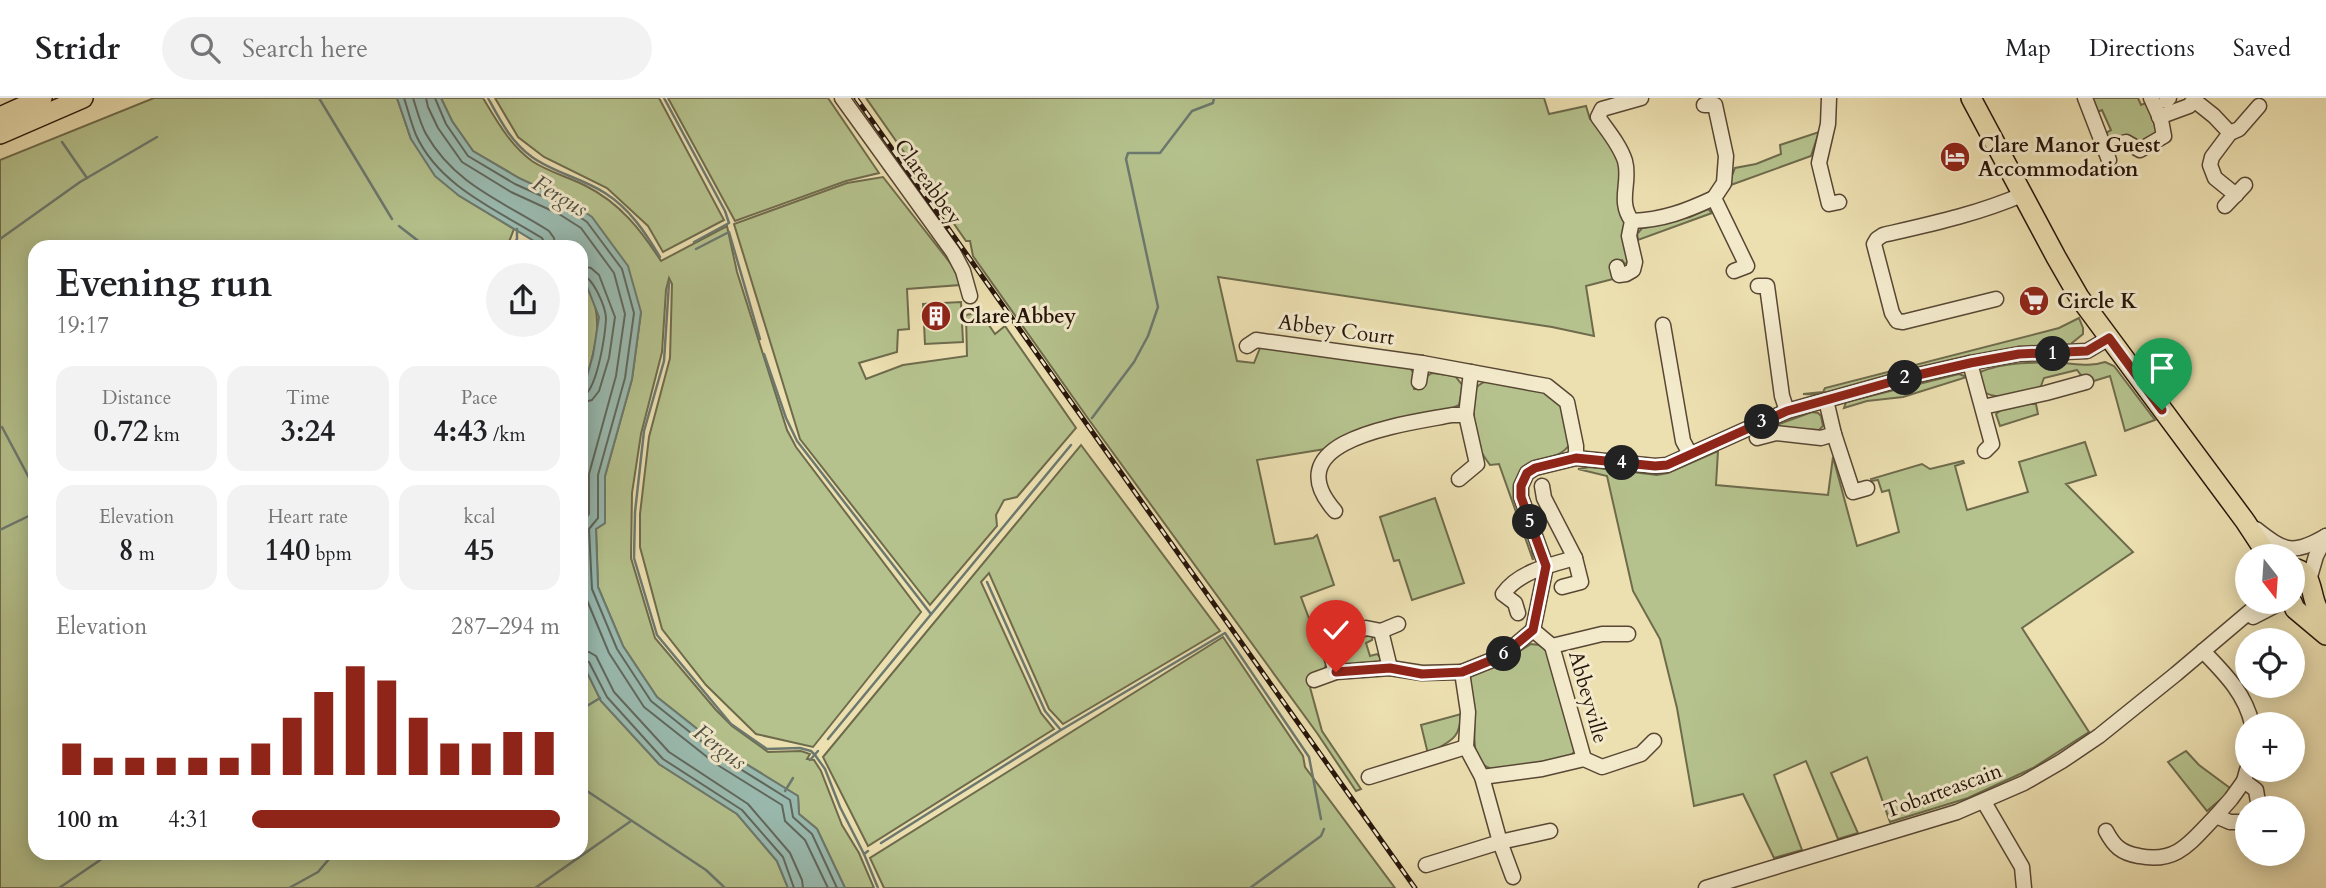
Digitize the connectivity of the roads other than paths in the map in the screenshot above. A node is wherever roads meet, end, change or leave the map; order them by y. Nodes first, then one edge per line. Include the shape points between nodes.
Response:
1 (42, 98) edge
2 (83, 98) edge
3 (842, 98) edge
4 (1641, 98) edge
5 (1829, 98) edge
6 (1972, 98) edge
7 (2085, 98) edge
8 (2151, 98) edge
9 (2193, 99) edge
10 (1704, 105) dead end
11 (2259, 106) dead end
12 (0, 117) edge
13 (2159, 117) junction
14 (2230, 133) junction
15 (0, 134) edge
16 (2024, 194) junction
17 (1714, 198) junction
18 (1839, 202) dead end
19 (2225, 206) dead end
20 (1632, 221) junction
21 (1617, 267) dead end
22 (1734, 271) dead end
23 (1758, 286) dead end
24 (971, 296) dead end
25 (1996, 299) dead end
26 (1663, 325) dead end
27 (2109, 338) junction
28 (1247, 346) dead end
29 (1422, 363) junction
30 (1970, 363) junction
31 (1471, 372) junction
32 (1419, 382) dead end
33 (2087, 382) dead end
34 (1826, 400) junction
35 (1983, 407) junction
36 (1787, 411) junction
37 (1466, 415) junction
38 (1834, 434) junction
39 (1757, 438) dead end
40 (1985, 450) dead end
41 (1690, 454) junction
42 (1576, 458) junction
43 (1459, 479) dead end
44 (1542, 486) dead end
45 (1867, 488) dead end
46 (1335, 511) dead end
47 (2245, 521) junction
48 (2326, 536) edge
49 (2260, 544) edge
50 (2267, 544) edge
51 (1575, 558) junction
52 (2305, 559) edge
53 (1546, 566) junction
54 (2305, 585) edge
55 (1562, 587) dead end
56 (1518, 613) dead end
57 (2248, 614) edge
58 (2259, 614) edge
59 (2302, 614) edge
60 (2326, 620) edge
61 (1398, 624) dead end
62 (2233, 628) junction
63 (1533, 630) junction
64 (1381, 631) junction
65 (1628, 634) dead end
66 (2326, 635) edge
67 (1552, 646) junction
68 (2203, 651) junction
69 (1390, 668) junction
70 (1336, 672) junction
71 (1462, 672) junction
72 (1314, 680) dead end
73 (2248, 712) edge
74 (1654, 741) dead end
75 (1466, 747) junction
76 (1584, 759) junction
77 (1369, 776) dead end
78 (1482, 776) junction
79 (2241, 782) edge
80 (1984, 802) junction
81 (2216, 816) junction
82 (2235, 822) edge
83 (1550, 831) dead end
84 (2106, 831) dead end
85 (1500, 842) junction
86 (1426, 865) dead end
87 (1513, 877) dead end
88 (1706, 888) edge
89 (2024, 888) edge

1 - 12 main road
2 - 15 main road
3 - 24 street, Clareabbey via 953,252
4 - 20 street via 1602,109 1598,117 1625,161 1623,202
5 - 18 street via 1819,163 1829,204
6 - 16 main road
7 - 13 street via 2106,154 2126,142 2140,150 2164,136
8 - 13 street
9 - 13 street via 2189,106
9 - 14 street
10 - 17 street via 1715,105 1726,156 1724,183
11 - 14 street
14 - 19 street via 2210,164 2215,178 2240,190
16 - 25 street via 2004,204 1883,235 1874,244 1897,321 1968,298
16 - 27 main road via 2073,287
17 - 20 street via 1655,220
17 - 22 street via 1747,266
20 - 21 street via 1633,270 1619,275
23 - 36 street via 1767,286
26 - 41 street via 1683,441
27 - 30 street via 2087,351 2019,354
27 - 47 main road
28 - 29 street, Abbey Court via 1256,340
29 - 31 street, Abbey Court
29 - 32 street
30 - 34 street
30 - 35 street
31 - 37 street
31 - 42 street, Abbey Court via 1547,386 1558,393 1567,401
33 - 35 street
34 - 36 street
34 - 38 street
35 - 40 street via 1992,444
36 - 41 street
37 - 43 street via 1477,464
37 - 46 street via 1365,435 1328,453 1318,468 1318,484
38 - 39 street via 1821,438 1776,433
38 - 45 street via 1853,492
41 - 42 street via 1655,466
42 - 53 street via 1535,468 1521,486
44 - 51 street
47 - 48 street via 2284,548 2299,550
47 - 49 main road
47 - 50 main road
48 - 52 street
51 - 53 street
51 - 55 street via 1581,582
53 - 56 street via 1510,583 1503,594 1515,603
53 - 63 street
54 - 60 main road
57 - 62 street, Tobarteascain
58 - 62 street, Tobarteascain
59 - 66 main road
61 - 64 street
62 - 68 street, Tobarteascain
63 - 67 street, Abbeyville
63 - 71 street via 1502,656
64 - 69 street
64 - 70 street via 1366,628 1326,643
65 - 67 street, Abbeyville via 1602,634
67 - 76 street, Abbeyville
68 - 73 street via 2226,674
68 - 80 street, Tobarteascain via 2089,742
69 - 70 street
69 - 71 street via 1422,674
70 - 72 street
71 - 75 street via 1468,712
74 - 76 street, Abbeyville via 1641,754 1602,766
75 - 77 street
75 - 78 street
76 - 78 street, Abbeyville
78 - 85 street
79 - 81 street
80 - 88 street, Tobarteascain
80 - 89 street via 2022,867
81 - 82 street
81 - 84 street via 2179,852 2166,858 2132,855 2115,847
83 - 85 street
85 - 86 street
85 - 87 street

